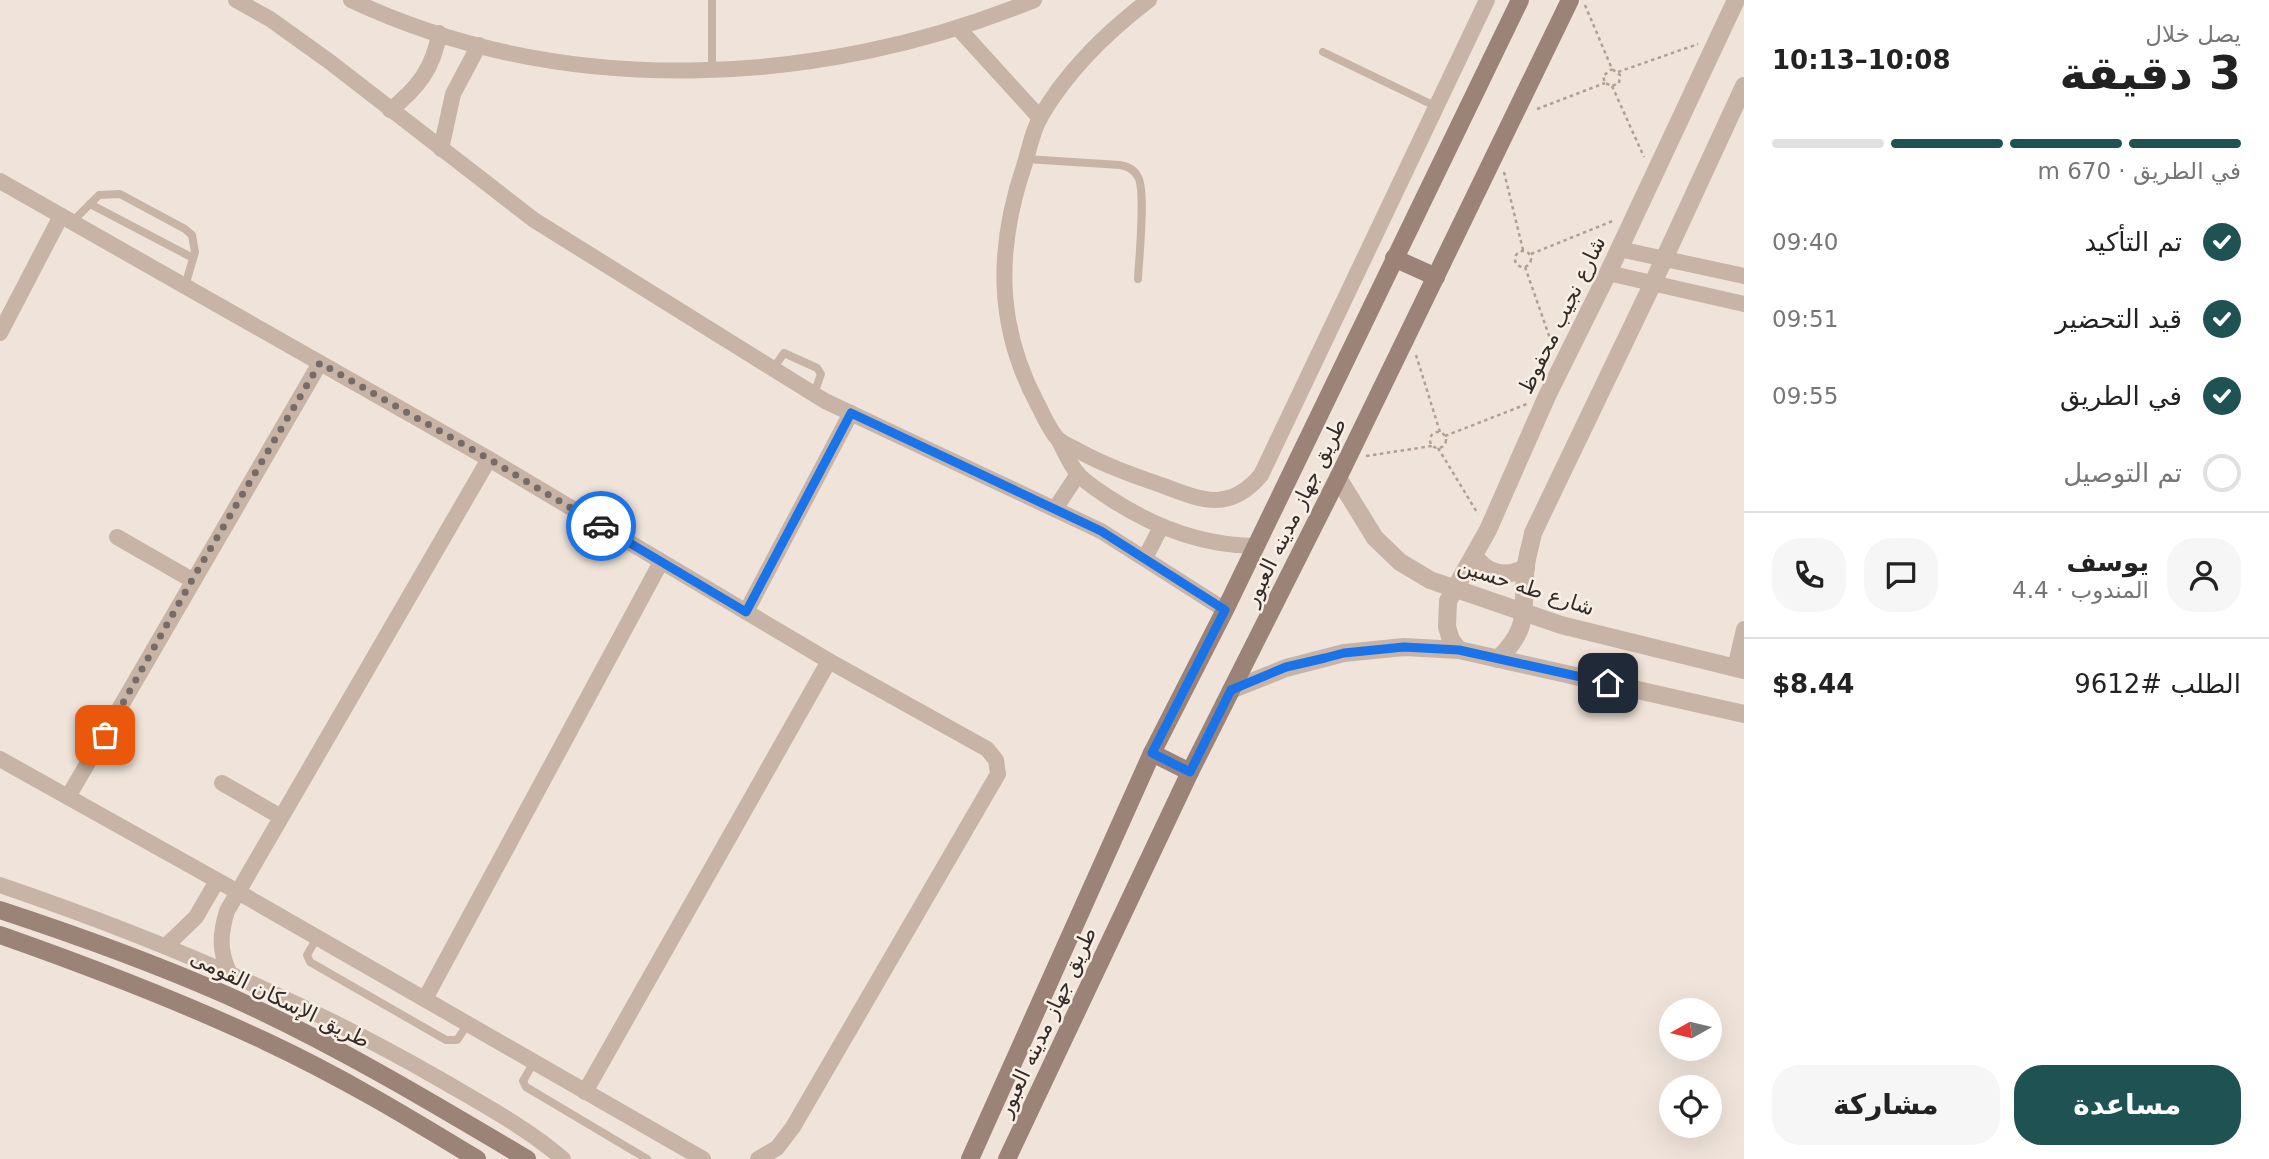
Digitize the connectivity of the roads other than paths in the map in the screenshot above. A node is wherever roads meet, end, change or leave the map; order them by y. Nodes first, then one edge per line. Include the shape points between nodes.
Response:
1 (236, 0) edge
2 (351, 0) edge
3 (712, 0) edge
4 (1034, 0) edge
5 (1149, 0) edge
6 (1487, 0) edge
7 (1520, 0) edge
8 (1570, 0) edge
9 (1736, 0) edge
10 (369, 4) edge
11 (959, 29) junction
12 (439, 33) junction
13 (479, 45) junction
14 (1323, 52) dead end
15 (712, 70) junction
16 (1744, 86) edge
17 (1740, 104) edge
18 (1437, 107) junction
19 (390, 110) junction
20 (1040, 118) junction
21 (441, 149) junction
22 (1026, 159) junction
23 (0, 181) edge
24 (90, 204) junction
25 (67, 219) junction
26 (1619, 249) junction
27 (193, 258) junction
28 (1394, 258) junction
29 (1664, 259) junction
30 (1608, 273) junction
31 (1744, 276) edge
32 (1436, 277) junction
33 (1138, 279) dead end
34 (1652, 285) junction
35 (184, 286) junction
36 (1744, 304) edge
37 (0, 333) edge
38 (320, 363) junction
39 (773, 369) junction
40 (814, 394) junction
41 (851, 413) junction
42 (1058, 439) junction
43 (489, 459) junction
44 (1078, 474) junction
45 (1338, 478) junction
46 (1055, 509) junction
47 (1161, 527) junction
48 (117, 537) dead end
49 (1254, 546) junction
50 (1474, 555) junction
51 (1145, 558) junction
52 (661, 562) junction
53 (1526, 567) junction
54 (192, 580) junction
55 (1454, 589) junction
56 (1225, 610) junction
57 (746, 612) junction
58 (1525, 612) junction
59 (1744, 629) edge
60 (1459, 650) junction
61 (1498, 659) junction
62 (829, 661) junction
63 (1740, 669) edge
64 (1231, 690) junction
65 (1744, 714) edge
66 (1152, 753) junction
67 (0, 759) edge
68 (1190, 772) junction
69 (222, 783) dead end
70 (68, 797) junction
71 (281, 817) junction
72 (217, 881) junction
73 (0, 885) edge
74 (238, 892) junction
75 (0, 909) edge
76 (0, 935) edge
77 (317, 937) junction
78 (166, 947) junction
79 (229, 972) junction
80 (425, 999) junction
81 (468, 1024) junction
82 (534, 1062) junction
83 (585, 1091) junction
84 (477, 1159) edge
85 (527, 1159) edge
86 (563, 1159) edge
87 (647, 1159) edge
88 (703, 1159) edge
89 (758, 1159) edge
90 (970, 1159) edge
91 (1007, 1159) edge

1 - 19 street via 270,19
2 - 10 street
3 - 15 lane
4 - 11 street via 997,10
5 - 20 street via 1096,45
6 - 18 street
7 - 28 main road, طريق جهاز مدينه العبور
8 - 32 main road, طريق جهاز مدينه العبور
9 - 26 street, شارع نجيب محفوظ
10 - 12 street
11 - 15 street via 828,59
11 - 20 street
12 - 13 street
12 - 19 street via 424,78
13 - 15 street via 595,66
13 - 21 street via 453,94
14 - 18 lane
16 - 17 street
17 - 29 street
18 - 42 street via 1271,457 1250,488 1216,502 1198,499 1113,469
19 - 21 street
20 - 22 street
21 - 39 street via 534,220
22 - 33 lane via 1120,165 1133,171 1141,192
22 - 42 street via 1007,233 1006,309 1018,362
23 - 25 street
24 - 25 lane
24 - 27 lane
24 - 27 lane via 99,195 120,194 185,229 192,236
25 - 35 street
25 - 37 street
26 - 29 street
26 - 30 street, شارع نجيب محفوظ
27 - 35 lane
28 - 32 main road
28 - 49 main road, طريق جهاز مدينه العبور
29 - 31 street
29 - 34 street
30 - 34 street
30 - 50 street, شارع نجيب محفوظ
32 - 45 main road, طريق جهاز مدينه العبور
34 - 36 street
34 - 53 street via 1533,533
35 - 38 street
38 - 43 street
38 - 54 street
39 - 40 street
39 - 40 lane via 784,353 817,368 821,374
40 - 41 street
41 - 46 street
41 - 57 street
42 - 44 street
43 - 52 street
43 - 71 street
44 - 46 street
44 - 47 street
45 - 55 street, شارع طه حسين via 1375,538 1400,562
45 - 64 main road, طريق جهاز مدينه العبور
46 - 51 street
47 - 49 street via 1197,540
47 - 51 street
48 - 54 street
49 - 56 main road, طريق جهاز مدينه العبور
50 - 53 street via 1497,573
50 - 55 street, شارع نجيب محفوظ
51 - 56 street
52 - 57 street
52 - 80 street
53 - 58 street
54 - 70 street
55 - 58 street, شارع طه حسين
55 - 60 street, شارع نجيب محفوظ via 1448,601 1447,627
56 - 66 main road, طريق جهاز مدينه العبور
57 - 62 street
58 - 61 street via 1516,638
58 - 63 street, شارع طه حسين
59 - 63 street
60 - 61 street
60 - 64 street via 1404,647 1344,653 1286,667
61 - 65 street
62 - 83 street
62 - 89 street via 987,749 996,760 998,774 793,1127 777,1148
64 - 68 main road, طريق جهاز مدينه العبور
66 - 68 main road
66 - 90 main road, طريق جهاز مدينه العبور
67 - 70 street
68 - 91 main road, طريق جهاز مدينه العبور
69 - 71 street
70 - 72 street
71 - 74 street
72 - 74 street
72 - 78 street via 196,917
73 - 78 street
74 - 77 street
74 - 79 street via 221,932 221,954
75 - 85 main road, طريق الإسكان القومى via 226,995 373,1069
76 - 84 main road, طريق الإسكان القومى via 154,992 268,1042 388,1105
77 - 80 street
77 - 81 lane via 308,960 446,1040 460,1037
78 - 79 street
79 - 86 street via 417,1066
80 - 81 street
81 - 82 street
82 - 83 street
82 - 87 lane via 523,1081 526,1087
83 - 88 street

